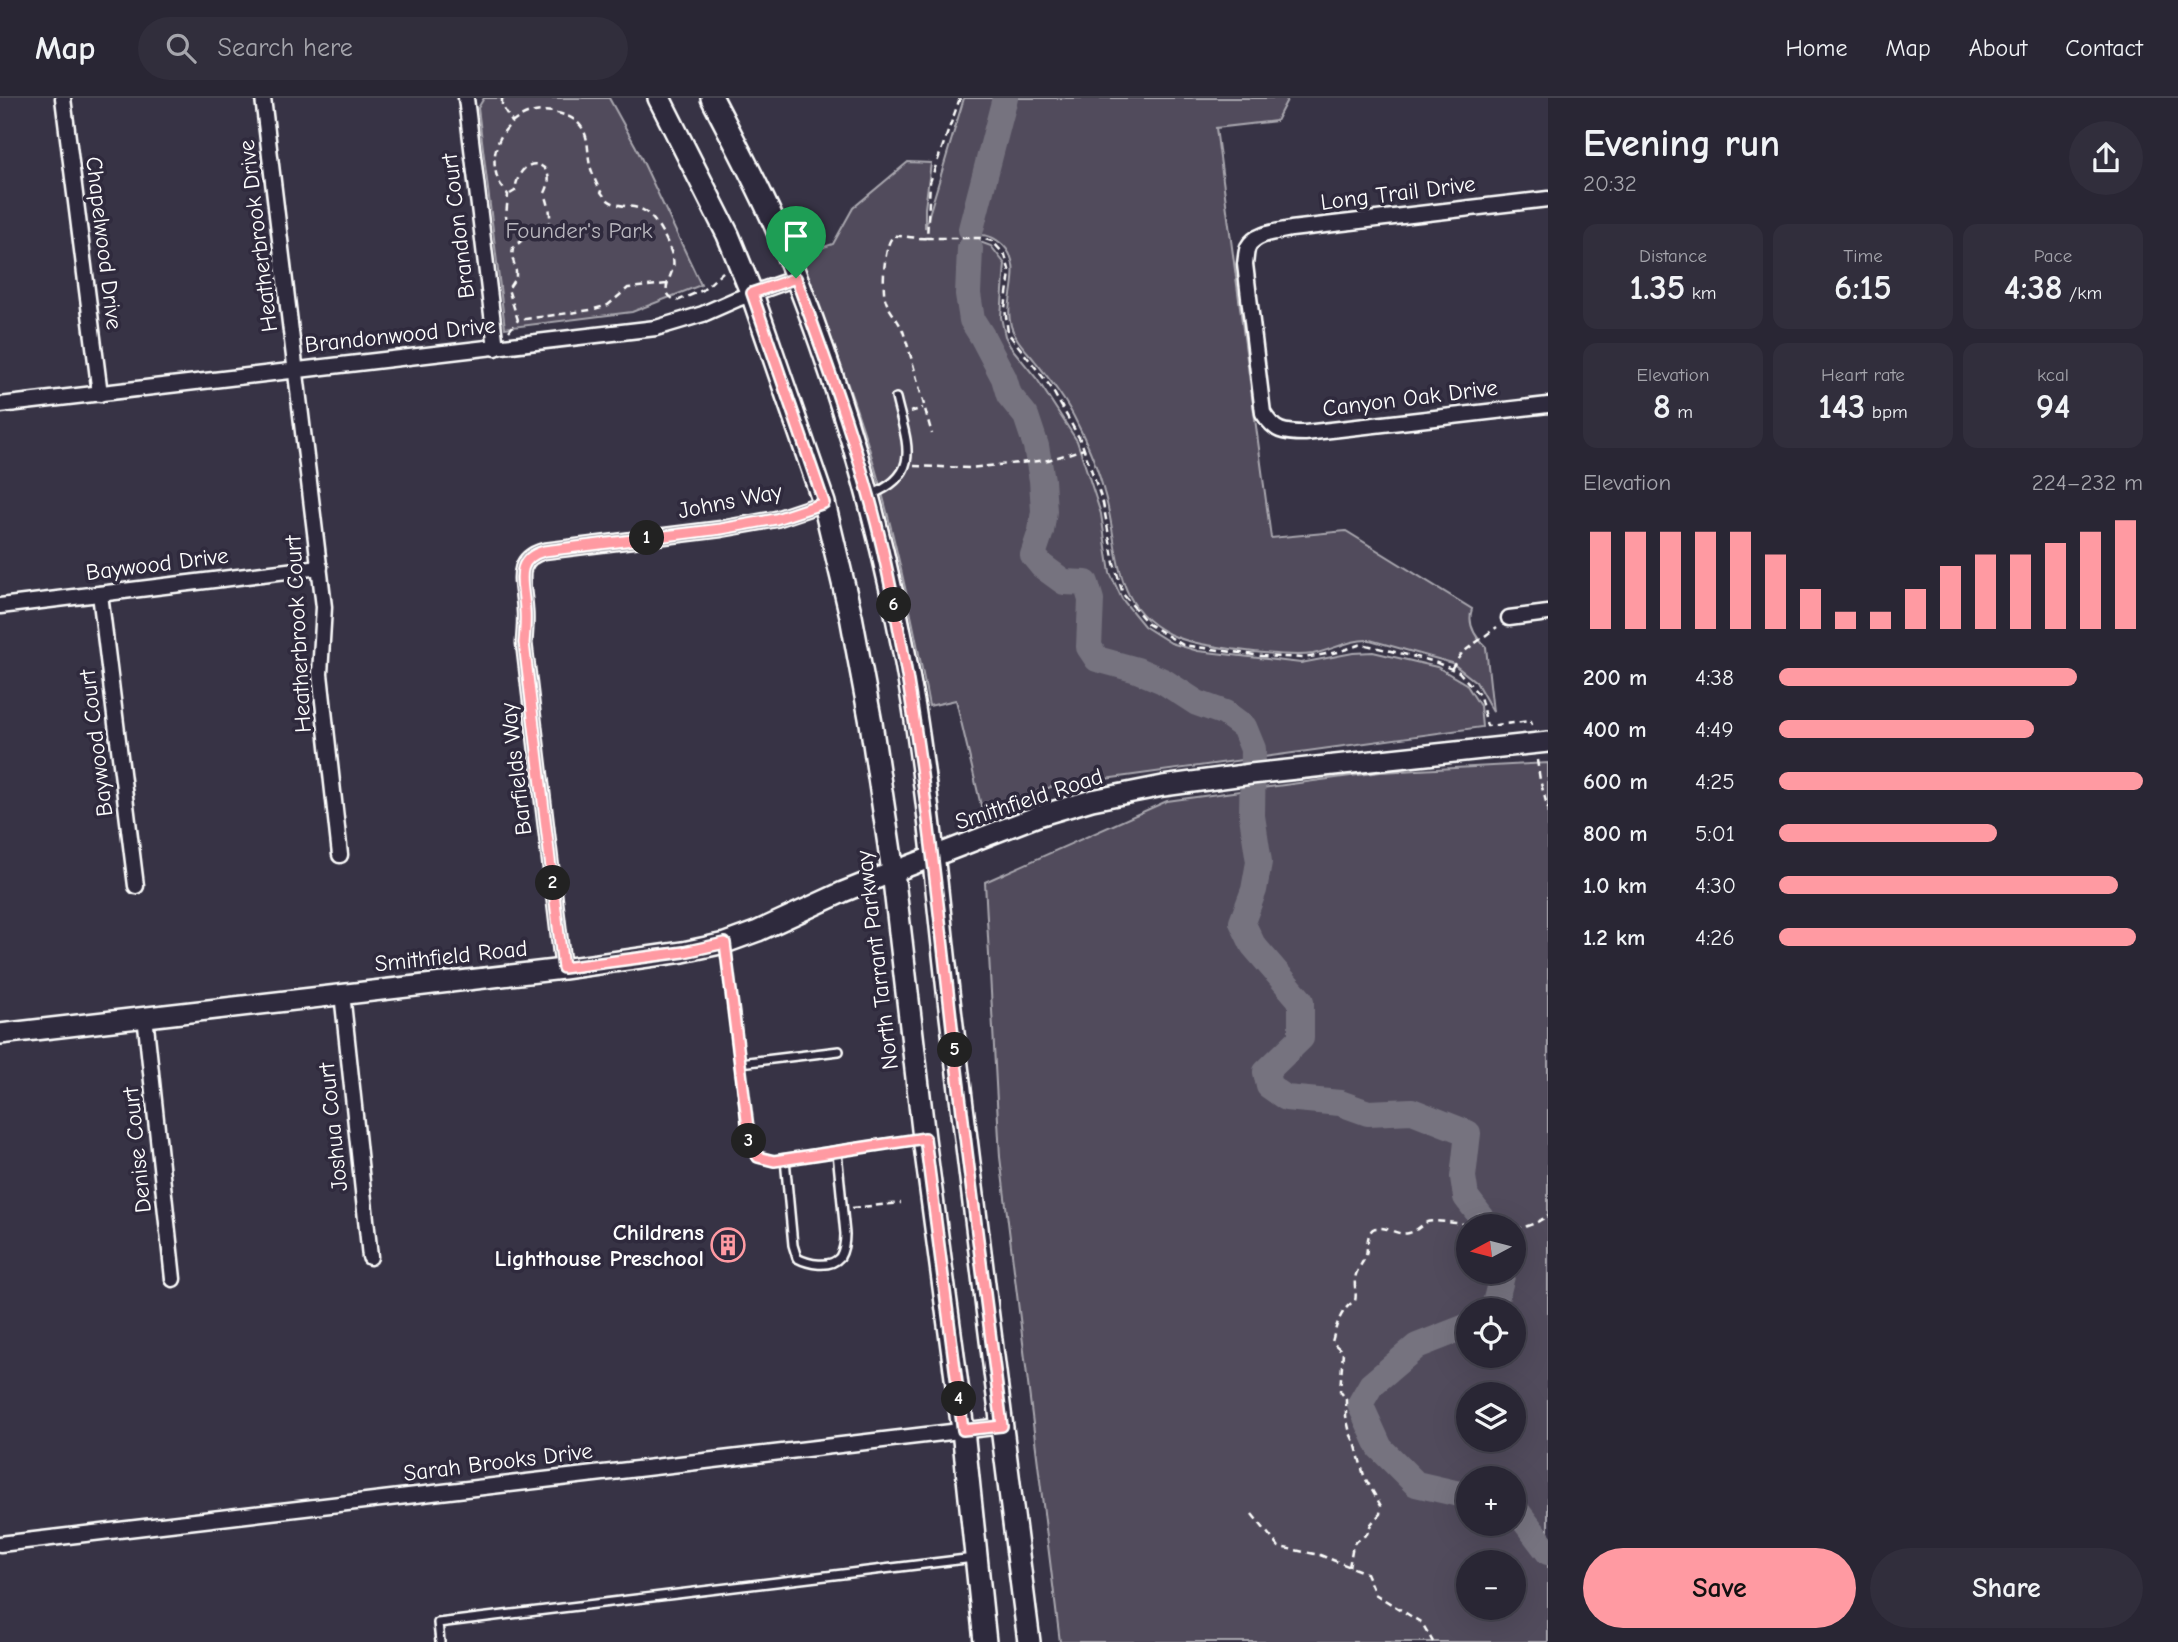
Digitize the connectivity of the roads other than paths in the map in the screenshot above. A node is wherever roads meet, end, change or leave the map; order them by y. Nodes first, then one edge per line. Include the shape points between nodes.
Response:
1 (63, 98) edge
2 (263, 98) edge
3 (466, 98) edge
4 (659, 98) edge
5 (712, 98) edge
6 (1548, 199) edge
7 (796, 278) junction
8 (752, 293) junction
9 (496, 348) junction
10 (297, 369) junction
11 (100, 394) junction
12 (896, 398) dead end
13 (0, 405) edge
14 (1548, 405) edge
15 (1277, 429) joint
16 (869, 495) junction
17 (824, 503) junction
18 (523, 564) joint
19 (320, 567) junction
20 (100, 594) junction
21 (0, 606) edge
22 (1548, 613) edge
23 (1509, 618) road end
24 (1548, 742) edge
25 (340, 855) dead end
26 (934, 857) junction
27 (893, 872) junction
28 (136, 886) dead end
29 (725, 943) junction
30 (563, 968) junction
31 (342, 993) junction
32 (145, 1016) junction
33 (0, 1034) edge
34 (839, 1051) dead end
35 (740, 1063) junction
36 (925, 1138) junction
37 (837, 1152) junction
38 (785, 1159) junction
39 (370, 1257) dead end
40 (173, 1279) dead end
41 (1002, 1426) junction
42 (963, 1430) junction
43 (0, 1544) edge
44 (976, 1558) junction
45 (440, 1642) edge
46 (985, 1642) edge
47 (1029, 1642) edge

1 - 11 street, Chapelwood Drive
2 - 10 street, Heatherbrook Drive
3 - 9 street, Brandon Court
4 - 8 main road, North Tarrant Parkway
5 - 7 main road via 756,184
6 - 15 street, Long Trail Drive via 1291,229 1254,240 1245,264 1259,386 1263,413
7 - 8 street, Brandonwood Drive
7 - 16 main road
8 - 9 street, Brandonwood Drive via 656,328
8 - 17 main road, North Tarrant Parkway
9 - 10 street, Brandonwood Drive
10 - 11 street, Brandonwood Drive
10 - 19 street, Heatherbrook Court
11 - 13 street, Brandonwood Drive
12 - 16 lane via 908,451 906,466 885,489
14 - 15 street, Canyon Oak Drive via 1305,433
16 - 26 main road via 914,709
17 - 18 street, Johns Way via 776,519 721,529 544,551 531,554
17 - 27 main road, North Tarrant Parkway via 872,723
18 - 30 street, Barfields Way via 524,643
19 - 20 street, Baywood Drive
19 - 25 street, Heatherbrook Court via 324,607 320,674
20 - 21 street, Baywood Drive
20 - 28 street, Baywood Court
22 - 23 street
24 - 26 main road, Smithfield Road via 1163,786 1038,816
26 - 27 main road, Smithfield Road
26 - 41 main road
27 - 29 main road, Smithfield Road
27 - 36 main road, North Tarrant Parkway
29 - 30 main road, Smithfield Road
29 - 35 lane
30 - 31 main road, Smithfield Road
31 - 32 main road, Smithfield Road
31 - 39 street, Joshua Court
32 - 33 main road, Smithfield Road
32 - 40 street, Denise Court
34 - 35 lane
35 - 38 lane via 750,1144 758,1157
36 - 37 lane
36 - 42 main road, North Tarrant Parkway
37 - 38 lane
37 - 38 lane via 844,1246 840,1257 819,1264 797,1258
41 - 42 street, Sarah Brooks Drive
41 - 47 main road
42 - 43 street, Sarah Brooks Drive
42 - 44 main road, North Tarrant Parkway
44 - 45 lane via 438,1623
44 - 46 main road, North Tarrant Parkway

